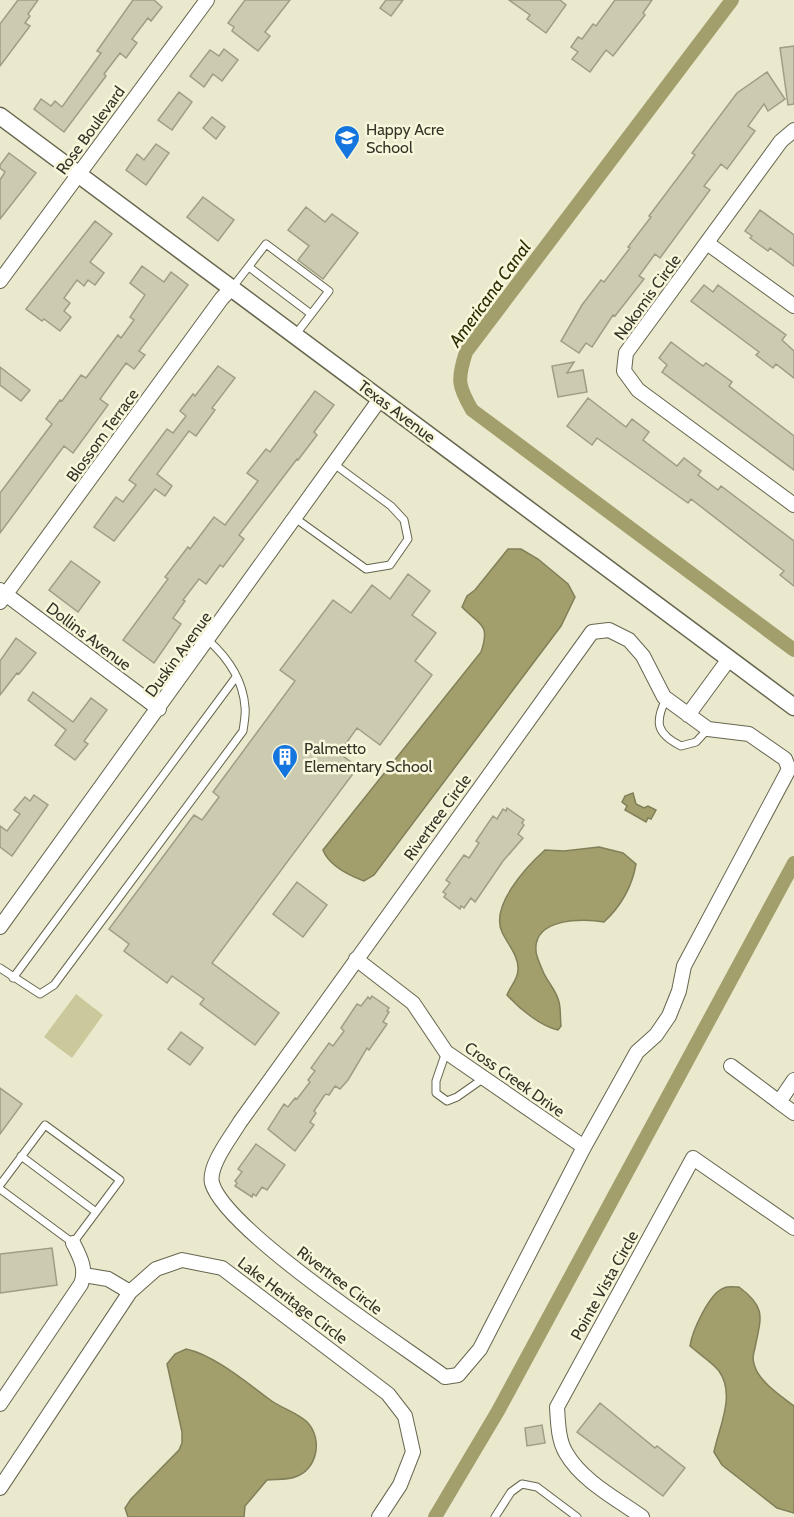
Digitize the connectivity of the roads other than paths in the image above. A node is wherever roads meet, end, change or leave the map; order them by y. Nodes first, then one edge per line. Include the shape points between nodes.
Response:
1 (207, 0) edge
2 (0, 116) edge
3 (794, 130) edge
4 (78, 174) junction
5 (707, 243) junction
6 (249, 267) junction
7 (0, 281) edge
8 (232, 288) junction
9 (794, 306) edge
10 (311, 315) junction
11 (295, 336) junction
12 (380, 399) junction
13 (334, 464) junction
14 (794, 505) edge
15 (295, 518) junction
16 (2, 595) edge
17 (208, 640) junction
18 (729, 659) junction
19 (236, 677) junction
20 (666, 699) junction
21 (794, 707) edge
22 (159, 709) junction
23 (688, 715) junction
24 (708, 729) junction
25 (0, 927) edge
26 (356, 959) junction
27 (0, 968) edge
28 (13, 978) junction
29 (446, 1052) junction
30 (731, 1066) dead end
31 (484, 1078) junction
32 (794, 1080) edge
33 (779, 1102) junction
34 (794, 1113) edge
35 (584, 1147) junction
36 (21, 1156) junction
37 (0, 1187) edge
38 (96, 1212) junction
39 (794, 1228) edge
40 (74, 1243) junction
41 (84, 1275) junction
42 (130, 1292) junction
43 (0, 1404) edge
44 (0, 1488) edge
45 (379, 1517) edge
46 (495, 1517) edge
47 (577, 1517) edge
48 (642, 1517) edge

1 - 4 street, Rose Boulevard
2 - 4 street, Texas Avenue
3 - 5 street, Nokomis Circle via 781,141
4 - 7 street, Rose Boulevard
4 - 8 street, Texas Avenue
5 - 9 street
5 - 14 street, Nokomis Circle via 626,353 624,371 638,390
6 - 8 lane
6 - 10 lane
6 - 10 lane via 266,244 329,291
8 - 11 street, Texas Avenue
8 - 16 street, Blossom Terrace
10 - 11 lane
11 - 12 street, Texas Avenue
12 - 13 street, Duskin Avenue
12 - 18 street, Texas Avenue
13 - 15 street, Duskin Avenue
13 - 15 lane via 404,520 408,539 390,565 366,569
15 - 17 street, Duskin Avenue
16 - 22 street, Dollins Avenue
17 - 19 lane via 224,654
17 - 22 street, Duskin Avenue
18 - 21 street, Texas Avenue
18 - 23 street
19 - 28 lane
19 - 28 lane via 245,706 243,731 54,985 40,994
20 - 23 street, Rivertree Circle
20 - 24 lane via 659,725 666,739 681,746 696,742
20 - 26 street, Rivertree Circle via 643,656 628,640 609,630 592,632
22 - 25 street, Duskin Avenue
23 - 24 street, Rivertree Circle
24 - 35 street, Rivertree Circle via 749,734 785,759 789,769 684,966 669,1016 638,1052
26 - 29 street, Cross Creek Drive via 413,1004
26 - 35 street, Rivertree Circle via 240,1122 212,1169 212,1183 223,1204 266,1245 445,1377 458,1375 480,1349
27 - 28 lane
29 - 31 street, Cross Creek Drive
29 - 31 lane via 436,1081 436,1094 447,1101
30 - 33 street
31 - 35 street, Cross Creek Drive
32 - 33 street
33 - 34 street
36 - 37 lane
36 - 38 lane
36 - 38 lane via 45,1125 120,1180
37 - 40 lane
38 - 40 lane
39 - 48 street, Pointe Vista Circle via 693,1158 557,1407 565,1453 585,1476
40 - 41 street
41 - 42 street via 108,1278
41 - 43 street
42 - 44 street, Lake Heritage Circle
42 - 45 street, Lake Heritage Circle via 156,1269 182,1260 222,1268 388,1394 405,1416 413,1452 400,1485
46 - 47 lane via 511,1492 522,1484 537,1486

